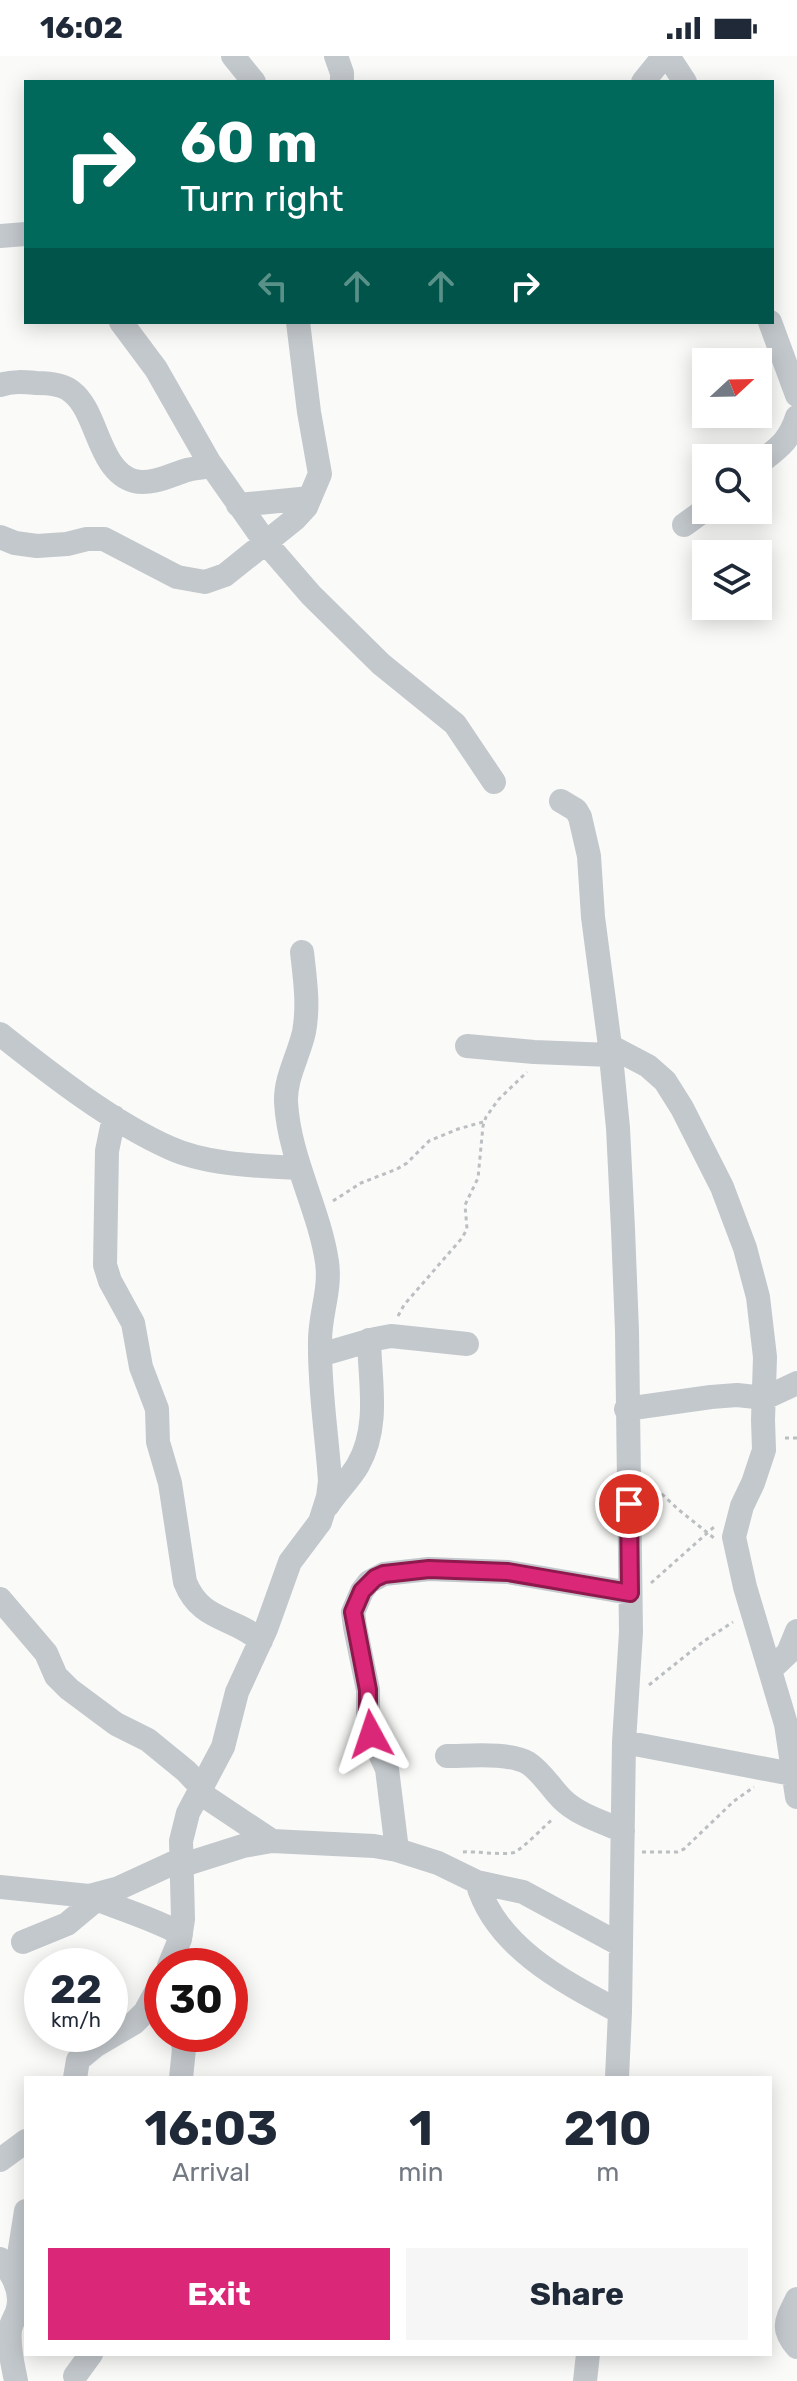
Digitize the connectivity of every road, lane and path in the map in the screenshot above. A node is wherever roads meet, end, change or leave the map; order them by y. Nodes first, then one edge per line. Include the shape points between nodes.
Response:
1 (233, 56) edge
2 (336, 56) edge
3 (666, 56) edge
4 (252, 80) edge
5 (342, 80) edge
6 (645, 80) edge
7 (684, 80) edge
8 (24, 234) edge
9 (0, 236) edge
10 (122, 324) edge
11 (298, 324) edge
12 (771, 324) edge
13 (0, 385) edge
14 (797, 395) edge
15 (797, 417) edge
16 (772, 454) edge
17 (212, 466) junction
18 (310, 498) junction
19 (238, 505) junction
20 (692, 519) edge
21 (684, 525) dead end
22 (0, 537) edge
23 (266, 543) junction
24 (494, 782) dead end
25 (561, 801) dead end
26 (302, 952) dead end
27 (0, 1034) edge
28 (467, 1046) dead end
29 (610, 1051) junction
30 (547, 1053) junction
31 (114, 1117) junction
32 (484, 1122) junction
33 (299, 1168) junction
34 (314, 1215) junction
35 (380, 1338) junction
36 (467, 1344) dead end
37 (320, 1355) junction
38 (797, 1383) edge
39 (765, 1398) junction
40 (626, 1409) junction
41 (628, 1467) junction
42 (325, 1510) junction
43 (708, 1533) junction
44 (737, 1556) junction
45 (630, 1597) junction
46 (0, 1599) edge
47 (751, 1607) junction
48 (797, 1631) edge
49 (261, 1641) junction
50 (770, 1670) junction
51 (627, 1697) junction
52 (624, 1742) junction
53 (447, 1756) dead end
54 (791, 1780) edge
55 (201, 1790) junction
56 (570, 1805) junction
57 (272, 1841) junction
58 (622, 1842) junction
59 (397, 1850) junction
60 (432, 1861) junction
61 (182, 1862) junction
62 (477, 1882) junction
63 (0, 1887) edge
64 (93, 1897) junction
65 (181, 1934) junction
66 (23, 1942) dead end
67 (621, 1945) junction
68 (176, 1948) edge
69 (620, 2012) junction
70 (144, 2013) edge
71 (184, 2052) edge
72 (75, 2076) edge
73 (181, 2076) edge
74 (617, 2076) edge
75 (24, 2142) edge
76 (0, 2160) edge
77 (24, 2224) edge
78 (0, 2259) edge
79 (15, 2280) junction
80 (797, 2299) edge
81 (22, 2308) edge
82 (797, 2347) edge
83 (588, 2356) edge
84 (16, 2381) edge
85 (585, 2381) edge

1 - 4 street
2 - 5 street
3 - 6 street
3 - 7 street
8 - 9 street
10 - 17 street via 156,369
11 - 18 street via 320,474
12 - 14 street
13 - 17 street via 52,384 71,391 118,472 135,481
15 - 16 street via 789,436
17 - 19 street
18 - 19 street
18 - 23 street
19 - 23 street
20 - 21 street
22 - 23 street via 37,546 104,539 177,577 205,582 225,575
23 - 24 street via 381,664 455,724
25 - 29 street via 576,810 585,838
26 - 33 street via 307,1005 286,1101
27 - 31 street
28 - 30 street
29 - 30 street
29 - 39 street via 648,1066 665,1081 722,1187 758,1297
29 - 40 street via 622,1215
30 - 32 path via 498,1100
31 - 33 street via 172,1149 232,1164
31 - 49 street via 107,1151 105,1265 133,1323 141,1367 157,1409 160,1454 170,1483 185,1582 200,1606
32 - 34 path via 429,1141 407,1163 361,1183
32 - 35 path via 478,1178 465,1205 467,1229
33 - 34 street
34 - 37 street via 330,1284
35 - 36 street
35 - 37 street
35 - 42 street via 369,1436 359,1463
37 - 42 street via 330,1481
38 - 39 street
39 - 40 street via 711,1397
39 - 44 street via 764,1450 737,1520
40 - 41 street
41 - 43 path
41 - 45 street
42 - 49 street via 290,1562
43 - 44 path
43 - 45 path
44 - 47 street
45 - 51 street
45 - 59 street via 508,1572 429,1569 384,1574 369,1582 353,1612 371,1734 387,1769
46 - 55 street via 69,1689 148,1740
47 - 50 street
47 - 51 path
48 - 50 street via 788,1653
49 - 55 street via 237,1692 223,1747
50 - 54 street via 786,1724
51 - 52 street
52 - 54 street
52 - 58 street
53 - 56 street via 519,1760 542,1774
54 - 58 path via 734,1801 677,1852
55 - 57 street
55 - 61 street via 188,1813
56 - 58 street
56 - 60 path via 516,1852 465,1852
57 - 59 street
57 - 61 street
58 - 67 street
59 - 60 street
60 - 62 street
61 - 64 street
61 - 65 street
62 - 67 street via 523,1892
62 - 69 street via 493,1920 514,1943
63 - 64 street
64 - 65 street
64 - 66 street via 67,1924
65 - 68 street
67 - 69 street
69 - 74 street
70 - 72 street via 78,2060
71 - 73 street
75 - 76 street
77 - 79 street
78 - 79 street
79 - 81 street
80 - 82 street via 786,2322
81 - 84 street via 10,2329
83 - 85 street

